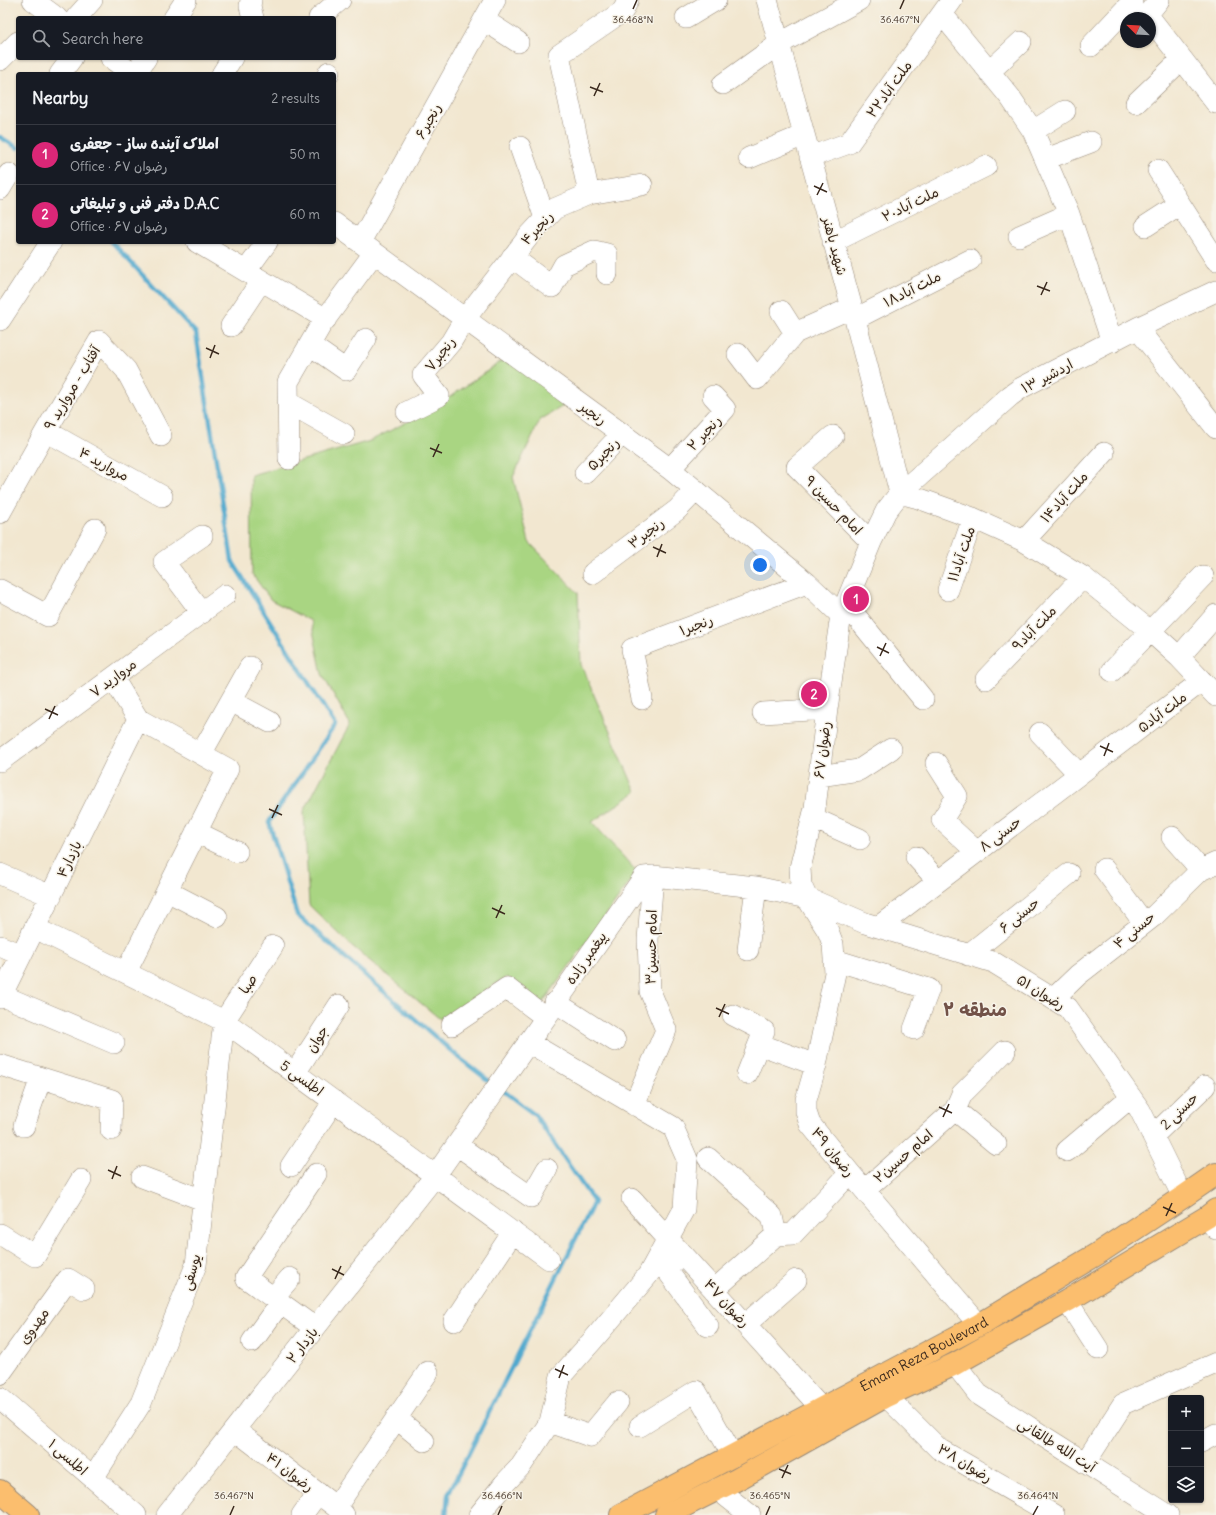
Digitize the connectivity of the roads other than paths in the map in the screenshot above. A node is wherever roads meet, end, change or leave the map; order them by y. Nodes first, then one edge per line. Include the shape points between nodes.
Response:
1 (92, 0) edge
2 (186, 0) edge
3 (251, 0) edge
4 (340, 0) edge
5 (495, 0) edge
6 (628, 0) edge
7 (716, 0) edge
8 (767, 0) edge
9 (858, 0) edge
10 (947, 7) edge
11 (1145, 9) edge
12 (78, 16) edge
13 (175, 16) edge
14 (252, 16) edge
15 (321, 16) edge
16 (686, 18) dead end
17 (484, 20) junction
18 (518, 42) dead end
19 (1022, 42) dead end
20 (16, 44) edge
21 (779, 44) junction
22 (1091, 46) dead end
23 (1182, 59) junction
24 (0, 60) edge
25 (70, 60) edge
26 (114, 60) edge
27 (144, 60) edge
28 (231, 60) edge
29 (62, 72) edge
30 (131, 72) edge
31 (136, 72) edge
32 (223, 72) edge
33 (989, 72) junction
34 (723, 84) dead end
35 (1212, 90) edge
36 (1136, 103) dead end
37 (1065, 111) dead end
38 (1032, 131) junction
39 (804, 135) junction
40 (1091, 142) dead end
41 (520, 148) dead end
42 (810, 157) junction
43 (749, 158) dead end
44 (1046, 159) junction
45 (986, 166) dead end
46 (1158, 170) dead end
47 (642, 185) dead end
48 (588, 194) junction
49 (1180, 204) junction
50 (1069, 214) junction
51 (545, 218) junction
52 (336, 225) edge
53 (1146, 226) dead end
54 (1020, 236) dead end
55 (833, 242) junction
56 (50, 244) edge
57 (200, 244) edge
58 (266, 244) edge
59 (367, 248) junction
60 (512, 257) junction
61 (970, 260) dead end
62 (1216, 260) edge
63 (607, 274) dead end
64 (254, 276) junction
65 (1216, 291) edge
66 (781, 311) dead end
67 (853, 313) junction
68 (326, 319) junction
69 (0, 320) edge
70 (464, 320) junction
71 (231, 326) dead end
72 (1138, 328) junction
73 (795, 333) junction
74 (366, 339) dead end
75 (1112, 342) junction
76 (310, 345) junction
77 (738, 354) dead end
78 (713, 396) dead end
79 (289, 403) junction
80 (407, 412) dead end
81 (1216, 428) edge
82 (46, 431) junction
83 (344, 434) dead end
84 (622, 434) junction
85 (161, 436) dead end
86 (833, 436) dead end
87 (1104, 453) dead end
88 (289, 459) dead end
89 (670, 470) junction
90 (585, 473) dead end
91 (696, 490) junction
92 (900, 493) junction
93 (162, 496) dead end
94 (0, 513) edge
95 (973, 518) junction
96 (95, 529) dead end
97 (202, 536) dead end
98 (1024, 541) junction
99 (871, 542) junction
100 (593, 573) dead end
101 (1202, 576) dead end
102 (1083, 577) junction
103 (807, 583) junction
104 (0, 590) edge
105 (948, 590) dead end
106 (225, 595) dead end
107 (844, 610) junction
108 (202, 613) junction
109 (1216, 615) edge
110 (1150, 631) junction
111 (1179, 657) junction
112 (250, 667) dead end
113 (1112, 671) dead end
114 (113, 678) junction
115 (986, 678) dead end
116 (1209, 689) edge
117 (642, 699) dead end
118 (923, 699) dead end
119 (231, 701) junction
120 (827, 709) junction
121 (763, 713) dead end
122 (138, 719) junction
123 (270, 722) dead end
124 (1040, 733) dead end
125 (1122, 742) joint
126 (891, 749) dead end
127 (201, 754) junction
128 (0, 761) edge
129 (936, 763) dead end
130 (1079, 774) junction
131 (819, 776) junction
132 (813, 818) junction
133 (196, 832) junction
134 (1172, 837) dead end
135 (860, 839) dead end
136 (237, 852) dead end
137 (977, 852) junction
138 (916, 857) dead end
139 (1209, 866) edge
140 (1104, 869) dead end
141 (0, 874) edge
142 (1069, 874) dead end
143 (653, 876) junction
144 (938, 881) junction
145 (756, 887) junction
146 (166, 891) junction
147 (51, 896) junction
148 (807, 898) junction
149 (217, 917) dead end
150 (1144, 923) junction
151 (878, 927) junction
152 (35, 928) junction
153 (0, 946) edge
154 (273, 946) dead end
155 (748, 950) dead end
156 (21, 955) junction
157 (968, 955) junction
158 (835, 960) junction
159 (126, 972) junction
160 (1, 997) edge
161 (1053, 999) junction
162 (339, 1005) dead end
163 (550, 1010) junction
164 (733, 1015) dead end
165 (224, 1021) junction
166 (452, 1025) dead end
167 (914, 1029) dead end
168 (615, 1041) dead end
169 (528, 1042) junction
170 (114, 1043) dead end
171 (759, 1044) junction
172 (1005, 1051) dead end
173 (0, 1065) edge
174 (816, 1065) junction
175 (295, 1073) junction
176 (747, 1074) dead end
177 (41, 1078) junction
178 (1205, 1086) dead end
179 (1131, 1097) junction
180 (334, 1101) junction
181 (634, 1105) junction
182 (955, 1110) junction
183 (24, 1126) dead end
184 (111, 1130) dead end
185 (1153, 1136) junction
186 (996, 1144) dead end
187 (457, 1145) junction
188 (1067, 1151) dead end
189 (708, 1158) dead end
190 (291, 1166) dead end
191 (546, 1169) dead end
192 (316, 1174) dead end
193 (850, 1174) junction
194 (1216, 1174) edge
195 (436, 1176) junction
196 (142, 1177) dead end
197 (81, 1180) dead end
198 (865, 1190) junction
199 (1183, 1197) junction
200 (632, 1199) dead end
201 (203, 1200) junction
202 (1213, 1219) edge
203 (513, 1232) junction
204 (0, 1234) edge
205 (776, 1235) junction
206 (668, 1238) junction
207 (682, 1254) junction
208 (549, 1259) dead end
209 (290, 1278) dead end
210 (796, 1280) dead end
211 (76, 1284) dead end
212 (714, 1290) junction
213 (276, 1300) junction
214 (1067, 1301) junction
215 (454, 1321) dead end
216 (746, 1324) junction
217 (979, 1325) junction
218 (708, 1326) dead end
219 (315, 1328) junction
220 (252, 1342) dead end
221 (1098, 1349) dead end
222 (1216, 1363) edge
223 (955, 1364) junction
224 (428, 1372) dead end
225 (0, 1374) edge
226 (886, 1396) junction
227 (0, 1398) edge
228 (618, 1402) dead end
229 (821, 1408) junction
230 (396, 1418) junction
231 (550, 1422) junction
232 (640, 1426) dead end
233 (235, 1430) junction
234 (1216, 1434) edge
235 (1204, 1440) edge
236 (424, 1441) dead end
237 (733, 1456) junction
238 (1085, 1463) junction
239 (92, 1478) junction
240 (717, 1489) junction
241 (0, 1491) edge
242 (318, 1494) junction
243 (340, 1511) edge
244 (174, 1512) edge
245 (28, 1515) edge
246 (136, 1515) edge
247 (302, 1515) edge
248 (479, 1515) edge
249 (621, 1515) edge
250 (666, 1515) edge
251 (750, 1515) edge
252 (1054, 1515) edge
253 (1168, 1515) edge

1 - 12 street
2 - 13 street
3 - 14 street
4 - 15 street
5 - 17 street, رنجبر۶
6 - 48 street via 623,11 559,54
7 - 16 street
8 - 21 street, شهید باهنر
9 - 21 street
10 - 33 street
10 - 42 street, ملت آباد۲۲ via 849,143
11 - 22 street
11 - 23 street
17 - 18 street
17 - 59 street, رنجبر۶
19 - 33 street
20 - 24 street
21 - 34 street
21 - 39 street, شهید باهنر
23 - 35 street
23 - 36 street
25 - 29 street
26 - 30 street
27 - 31 street
28 - 32 street
33 - 38 street via 1010,97
37 - 38 street
38 - 44 street
39 - 42 street, شهید باهنر
39 - 43 street
40 - 44 street
41 - 51 street
42 - 55 street, شهید باهنر
44 - 50 street
45 - 55 street, ملت آباد۲۰
46 - 49 street
47 - 48 street, رنجبر۴
48 - 51 street, رنجبر۴ via 554,209
49 - 53 street
49 - 62 street
50 - 54 street
50 - 75 street
51 - 60 street, رنجبر۴
52 - 59 street, رنجبر
55 - 67 street, شهید باهنر
56 - 69 street
57 - 64 street
58 - 64 street
59 - 68 street, رنجبر۶
59 - 70 street, رنجبر
60 - 63 street via 552,287 564,265 594,251 607,254
60 - 70 street, رنجبر۴
61 - 67 street, ملت آباد۱۸
64 - 68 street
64 - 71 street
65 - 72 street, اردشیر ۱۳
66 - 73 street
67 - 73 street, ملت آباد۱۸
67 - 92 street, شهید باهنر
68 - 76 street, رنجبر۶
70 - 80 street, رنجبر۷ via 423,375 439,396
70 - 84 street, رنجبر
72 - 75 street, اردشیر ۱۳
72 - 81 street
73 - 77 street via 757,379
74 - 76 street via 346,370
75 - 92 street, اردشیر ۱۳ via 1021,388
76 - 79 street, رنجبر۶ via 288,382
78 - 89 street, رنجبر ۲ via 725,409
79 - 83 street
79 - 88 street, رنجبر۶
82 - 85 street, آفتاب - مروارید ۹ via 99,341 126,370
82 - 93 street, مروارید ۴
82 - 94 street, آفتاب - مروارید ۹
84 - 89 street, رنجبر
84 - 90 street, رنجبر۵
86 - 99 street, امام حسین ۹ via 798,467
87 - 98 street, ملت آباد۱۴
89 - 91 street, رنجبر
91 - 100 street, رنجبر۳ via 677,510
91 - 103 street, رنجبر
92 - 95 street
92 - 99 street, رضوان ۶۷ via 886,511
95 - 98 street
95 - 105 street, ملت آباد۱۱
96 - 104 street via 48,616
97 - 108 street via 164,562
98 - 102 street
99 - 107 street, رضوان ۶۷
101 - 110 street
102 - 110 street
102 - 115 street, ملت آباد۹
103 - 107 street, رنجبر
103 - 117 street, رنجبر۱ via 632,649
106 - 108 street, مروارید ۷
107 - 118 street, رنجبر
107 - 120 street, رضوان ۶۷
108 - 114 street, مروارید ۷
109 - 111 street
110 - 111 street
110 - 113 street
111 - 116 street
112 - 119 street
114 - 122 street
114 - 128 street, مروارید ۷
116 - 125 street, ملت آباد۵
119 - 123 street
119 - 127 street
120 - 121 street
120 - 131 street, رضوان ۶۷
122 - 127 street
122 - 147 street, بازدار۴
124 - 130 street
125 - 130 street, حسنی ۸
126 - 131 street via 858,770
127 - 133 street via 228,769
129 - 137 street via 957,796 942,820
130 - 137 street, حسنی ۸
131 - 132 street, رضوان ۶۷
132 - 135 street
132 - 148 street, رضوان ۶۷ via 800,868 801,885
133 - 136 street
133 - 146 street
134 - 139 street
137 - 144 street, حسنی ۸
138 - 144 street
139 - 150 street, حسنی ۴
140 - 150 street
141 - 147 street
142 - 157 street, حسنی ۶
143 - 145 street
143 - 163 street, پیغمبر زاده via 644,877 640,881
143 - 181 street, امام حسین۳ via 648,940 650,991 666,1030
144 - 151 street, حسنی ۸
145 - 148 street
145 - 155 street
146 - 149 street
146 - 159 street
147 - 152 street, بازدار۴
148 - 151 street, رضوان ۵۱
148 - 158 street, رضوان ۴۹ via 828,931
150 - 161 street, حسنی ۴ via 1078,975
151 - 157 street, رضوان ۵۱
152 - 156 street, بازدار۴
152 - 159 street, اطلسی 5
153 - 156 street
154 - 165 street, صبا
156 - 160 street, بازدار۴
157 - 161 street, رضوان ۵۱ via 993,962
158 - 167 street via 929,989
158 - 174 street, رضوان ۴۹ via 835,974
159 - 165 street, اطلسی 5
160 - 170 street
161 - 179 street, رضوان ۵۱ via 1068,1008
162 - 175 street, جوان
163 - 166 street via 507,988
163 - 168 street
163 - 169 street, پیغمبر زاده
164 - 171 street via 764,1031
165 - 175 street, اطلسی 5
165 - 201 street, یوسفی
169 - 181 street
169 - 187 street, پیغمبر زاده
171 - 174 street
171 - 176 street
172 - 182 street, امام حسین۲ via 962,1094
173 - 177 street
174 - 193 street, رضوان ۴۹ via 806,1100 808,1118
175 - 180 street, اطلسی 5
177 - 183 street
177 - 184 street via 112,1100
178 - 185 street, حسنی 2
179 - 185 street, رضوان ۵۱
179 - 188 street
180 - 190 street
180 - 195 street, اطلسی 5
181 - 206 street via 673,1127 687,1158 684,1209
182 - 186 street
182 - 198 street, امام حسین۲
185 - 199 street, رضوان ۵۱
187 - 191 street via 531,1197
187 - 195 street, پیغمبر زاده
189 - 205 street via 772,1216
192 - 213 street via 246,1278
193 - 198 street, رضوان ۴۹
193 - 205 street via 793,1234
194 - 199 main road, Emam Reza Boulevard
195 - 203 street, اطلسی 5
195 - 219 street, بازدار ۲
196 - 201 street
197 - 204 street via 35,1256
198 - 217 street, رضوان ۴۹
199 - 217 main road, Emam Reza Boulevard via 1097,1254
200 - 206 street, رضوان ۴۷
201 - 239 street, یوسفی via 196,1265 147,1389 141,1403
202 - 214 main road, Emam Reza Boulevard
203 - 208 street, اطلسی 5
203 - 215 street
205 - 212 street
206 - 207 street, رضوان ۴۷
206 - 231 street via 648,1275 561,1376
207 - 212 street, رضوان ۴۷
207 - 218 street via 666,1269
209 - 213 street
210 - 216 street
211 - 225 street, مهدوی
212 - 216 street, رضوان ۴۷
213 - 219 street
213 - 220 street
214 - 221 street
214 - 223 main road, Emam Reza Boulevard
216 - 229 street, رضوان ۴۷
217 - 229 main road, Emam Reza Boulevard
219 - 233 street, بازدار ۲
222 - 238 street via 1123,1404
223 - 226 main road, Emam Reza Boulevard
223 - 238 street, آیت الله طالقانی via 978,1394
224 - 230 street
226 - 240 main road, Emam Reza Boulevard
226 - 252 street, رضوان ۳۸ via 939,1449
227 - 239 street, اطلسی ۱
228 - 231 street via 590,1436
229 - 237 main road, Emam Reza Boulevard
230 - 236 street
230 - 243 street
231 - 248 street via 520,1466
232 - 237 street via 696,1391
233 - 242 street, رضوان ۴۱
233 - 244 street, بازدار ۲
234 - 235 street
237 - 249 main road, Emam Reza Boulevard
238 - 253 street, آیت الله طالقانی
239 - 246 street, اطلسی ۱
240 - 250 main road, Emam Reza Boulevard
240 - 251 street
241 - 245 main road
242 - 243 street, رضوان ۴۱
242 - 247 street

